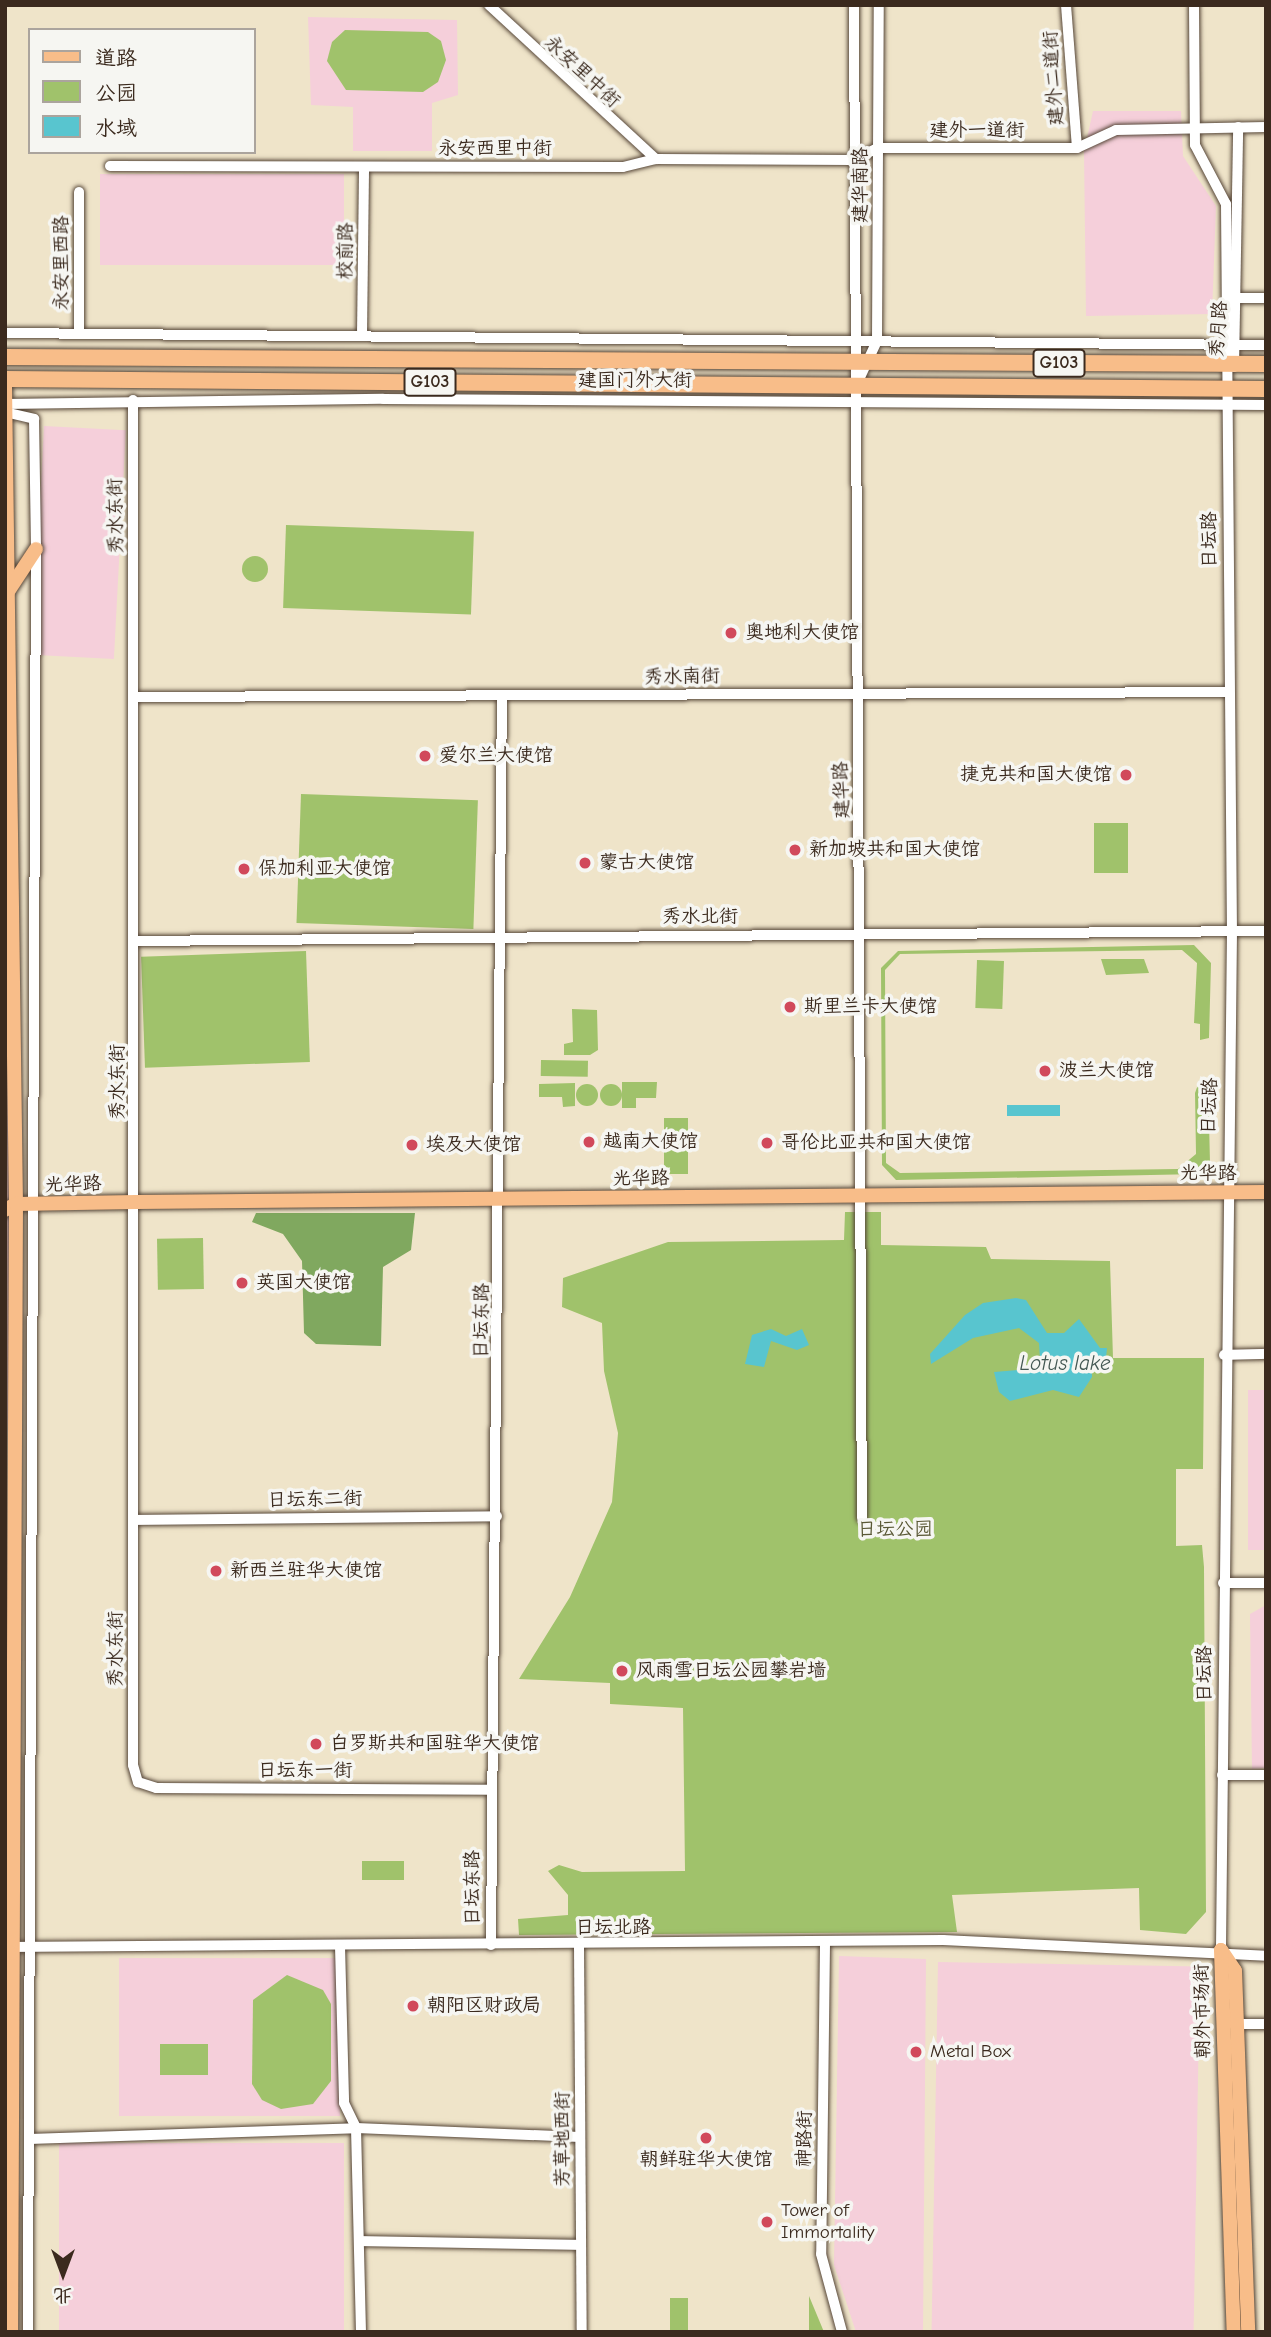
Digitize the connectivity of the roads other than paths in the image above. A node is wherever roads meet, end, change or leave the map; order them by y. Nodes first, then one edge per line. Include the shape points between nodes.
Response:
1 (489, 5) edge
2 (854, 5) edge
3 (879, 5) edge
4 (1066, 5) edge
5 (1194, 5) edge
6 (1238, 127) junction
7 (1266, 127) edge
8 (1194, 132) junction
9 (878, 148) junction
10 (1077, 149) junction
11 (656, 159) junction
12 (853, 160) junction
13 (110, 166) dead end
14 (364, 167) junction
15 (79, 192) dead end
16 (1239, 298) junction
17 (1266, 298) edge
18 (5, 333) edge
19 (79, 333) junction
20 (362, 335) junction
21 (854, 341) junction
22 (877, 341) junction
23 (1225, 344) junction
24 (1238, 345) junction
25 (1266, 345) edge
26 (5, 357) edge
27 (860, 363) junction
28 (1230, 363) junction
29 (1266, 364) edge
30 (5, 379) edge
31 (441, 383) junction
32 (5, 386) edge
33 (1266, 389) edge
34 (856, 394) junction
35 (1227, 397) junction
36 (383, 399) junction
37 (133, 400) junction
38 (1266, 405) edge
39 (7, 407) edge
40 (36, 549) junction
41 (9, 591) junction
42 (1229, 692) junction
43 (856, 693) junction
44 (502, 696) junction
45 (136, 697) junction
46 (1266, 931) edge
47 (1232, 932) junction
48 (863, 934) junction
49 (497, 936) junction
50 (135, 941) junction
51 (1266, 1192) edge
52 (1225, 1193) junction
53 (860, 1194) junction
54 (501, 1201) junction
55 (136, 1202) junction
56 (9, 1205) edge
57 (32, 1206) junction
58 (1224, 1354) junction
59 (1266, 1354) edge
60 (497, 1516) junction
61 (862, 1518) dead end
62 (134, 1520) junction
63 (1223, 1583) junction
64 (1266, 1583) edge
65 (133, 1765) joint
66 (1266, 1774) edge
67 (1222, 1775) junction
68 (491, 1790) junction
69 (825, 1944) junction
70 (491, 1945) junction
71 (340, 1946) junction
72 (579, 1946) junction
73 (17, 1948) edge
74 (1221, 1950) junction
75 (1266, 1956) edge
76 (1234, 2024) junction
77 (1266, 2024) edge
78 (356, 2128) junction
79 (580, 2137) junction
80 (29, 2139) junction
81 (361, 2241) junction
82 (581, 2245) junction
83 (11, 2332) edge
84 (28, 2332) edge
85 (360, 2332) edge
86 (582, 2332) edge
87 (842, 2332) edge
88 (1234, 2332) edge
89 (1248, 2332) edge

1 - 11 street, 永安里中街
2 - 12 street, 建华南路
3 - 9 street, 建华南路
4 - 10 street, 建外二道街
5 - 8 street
6 - 7 street
6 - 8 street
6 - 16 street, 秀月路
8 - 10 street via 1116,130
8 - 23 street, 秀月路 via 1201,163 1226,204
9 - 10 street, 建外一道街
9 - 12 street, 永安西里中街
9 - 22 street, 建华南路
11 - 12 street, 永安西里中街
11 - 14 street, 永安西里中街 via 623,167
12 - 21 street, 建华南路
13 - 14 street, 永安西里中街
14 - 20 street, 校前路
15 - 19 street, 永安里西路
16 - 17 street
16 - 24 street, 秀月路
18 - 19 street
19 - 20 street
20 - 21 street
21 - 22 street
21 - 27 street, 建华南路
22 - 23 street
22 - 27 street, 建华南路
23 - 24 street
23 - 28 street, 秀月路
24 - 25 street
24 - 28 street, 秀月路
26 - 27 highway, 建国门外大街 / G103
27 - 28 highway, 建国门外大街 / G103
27 - 34 street
28 - 29 highway, 建国门外大街 / G103
28 - 35 street, 秀月路
30 - 31 highway, 建国门外大街 / G103
31 - 34 highway, 建国门外大街 / G103
31 - 36 street
32 - 39 main road
33 - 35 highway, 建国门外大街 / G103
34 - 35 highway, 建国门外大街 / G103
34 - 36 street, 建国门外大街
34 - 43 street, 建华路
35 - 38 street, 建国门外大街
35 - 42 street, 日坛路
36 - 37 street, 建国门外大街
37 - 39 street, 建国门外大街
37 - 45 street, 秀水东街
39 - 40 street via 34,419
39 - 41 main road
40 - 41 main road
40 - 57 street
41 - 56 main road
42 - 43 street, 秀水南街
42 - 47 street, 日坛路
43 - 44 street, 秀水南街
43 - 48 street, 建华路
44 - 45 street, 秀水南街
44 - 49 street, 日坛东路
45 - 50 street, 秀水东街
46 - 47 street, 秀水北街
47 - 48 street, 秀水北街
47 - 52 street, 日坛路
48 - 49 street, 秀水北街
48 - 53 street, 建华路
49 - 50 street, 秀水北街
49 - 54 street, 日坛东路
50 - 55 street, 秀水东街
51 - 52 main road, 光华路
52 - 53 main road, 光华路
52 - 58 street, 日坛路
53 - 54 main road, 光华路
53 - 61 street, 建华路
54 - 55 main road, 光华路
54 - 60 street, 日坛东路
55 - 57 main road, 光华路
55 - 62 street, 秀水东街
56 - 57 main road, 光华路
56 - 73 main road
57 - 73 street
58 - 59 street
58 - 63 street, 日坛路
60 - 62 street, 日坛东二街
60 - 68 street, 日坛东路
62 - 65 street, 秀水东街
63 - 64 street
63 - 67 street, 日坛路
65 - 68 street, 日坛东一街 via 138,1782 156,1788
66 - 67 street
67 - 74 street, 日坛路
68 - 70 street, 日坛东路
69 - 72 street, 日坛北路
69 - 74 street, 日坛北路 via 943,1940
69 - 87 street, 神路街 via 821,2254
70 - 71 street, 日坛北路
70 - 72 street, 日坛北路
71 - 73 street, 日坛北路
71 - 78 street via 344,2103
72 - 79 street, 芳草地西街
73 - 80 street
73 - 83 main road
74 - 75 street, 日坛北路
74 - 76 main road, 朝外市场街 via 1235,1971
74 - 88 main road, 朝外市场街
76 - 77 street
76 - 89 main road, 朝外市场街
78 - 79 street
78 - 80 street
78 - 81 street
79 - 82 street, 芳草地西街
80 - 84 street
81 - 82 street
81 - 85 street
82 - 86 street, 芳草地西街

